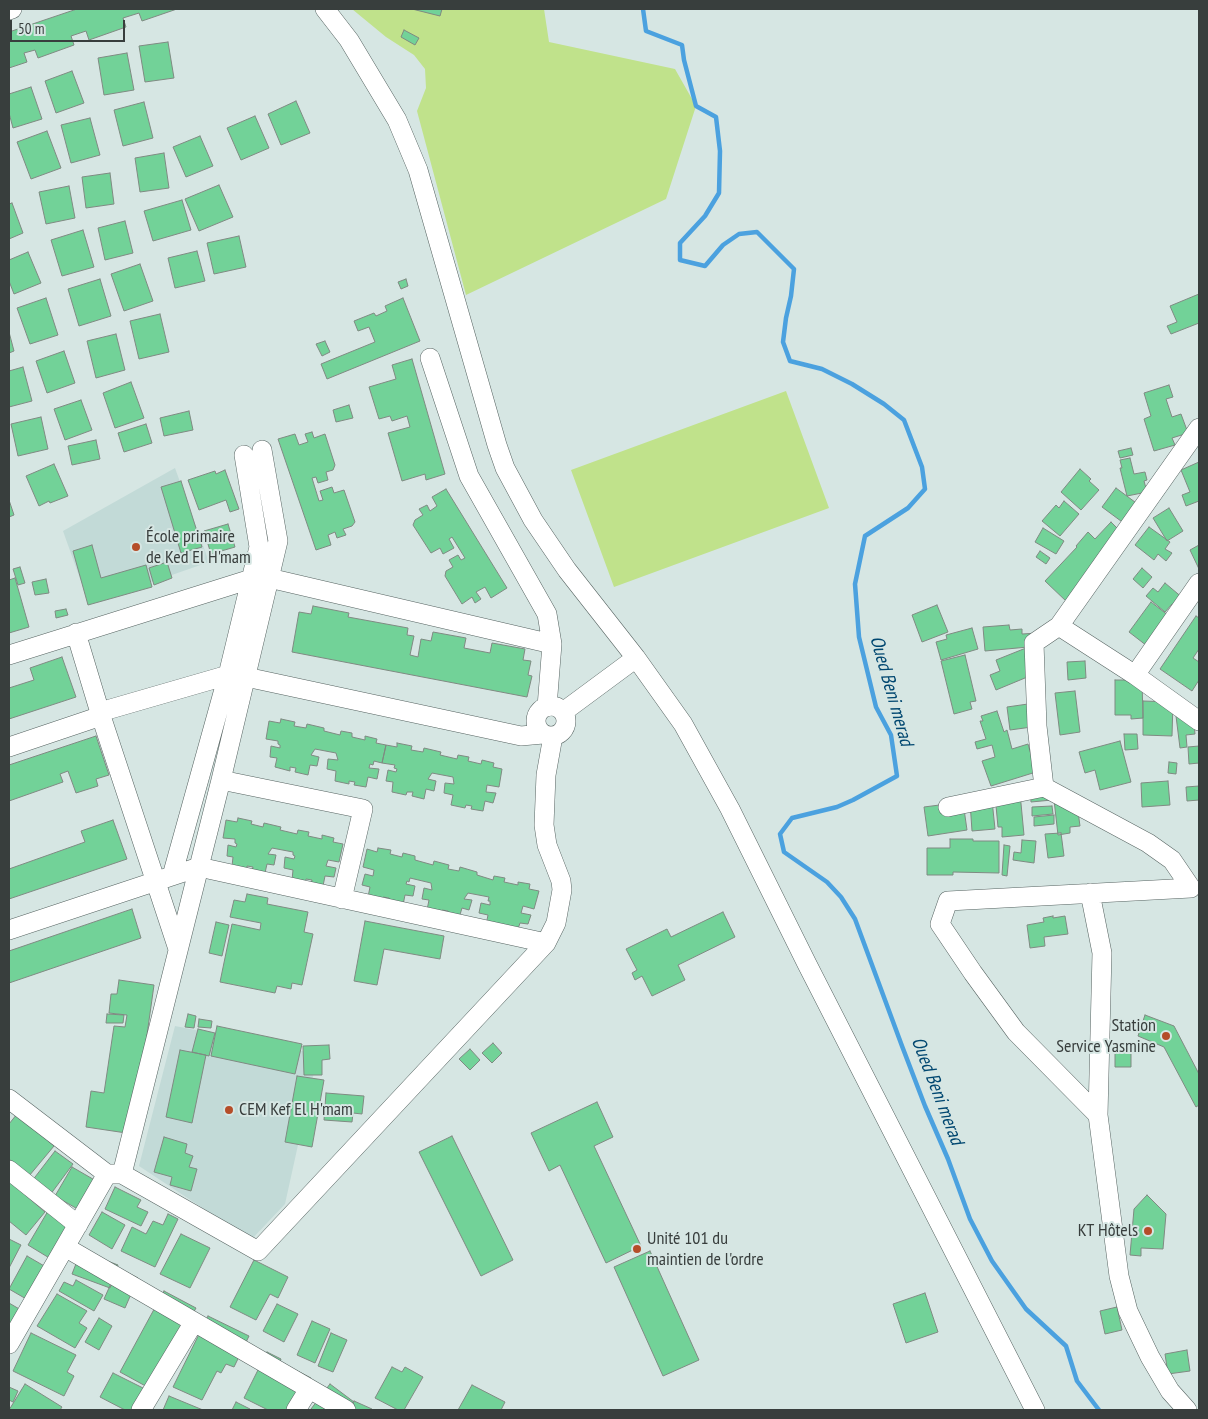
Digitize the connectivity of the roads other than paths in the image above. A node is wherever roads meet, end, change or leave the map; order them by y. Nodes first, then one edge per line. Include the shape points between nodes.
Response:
1 (325, 9) edge
2 (430, 358) dead end
3 (1199, 428) edge
4 (253, 452) dead end
5 (260, 579) junction
6 (1199, 583) edge
7 (1059, 626) junction
8 (76, 633) junction
9 (552, 644) junction
10 (9, 655) edge
11 (636, 658) junction
12 (1135, 674) junction
13 (237, 676) junction
14 (555, 710) junction
15 (101, 714) junction
16 (1199, 721) edge
17 (548, 735) junction
18 (9, 747) edge
19 (221, 780) junction
20 (1044, 787) junction
21 (948, 807) dead end
22 (199, 867) junction
23 (164, 878) junction
24 (1090, 893) junction
25 (342, 899) junction
26 (9, 930) edge
27 (546, 943) junction
28 (178, 949) junction
29 (9, 1099) edge
30 (1098, 1115) junction
31 (9, 1170) edge
32 (114, 1174) junction
33 (78, 1225) junction
34 (64, 1247) junction
35 (15, 1318) edge
36 (194, 1322) junction
37 (9, 1344) edge
38 (309, 1389) junction
39 (141, 1410) edge
40 (296, 1410) edge
41 (346, 1410) edge
42 (1035, 1410) edge
43 (1187, 1410) edge

1 - 11 street via 349,40 397,120 418,170 505,468 533,520 567,570
2 - 9 street via 469,476 547,614
3 - 7 street
4 - 5 street via 278,541
5 - 8 street
5 - 9 street
5 - 13 street
6 - 12 street
7 - 12 street
7 - 20 street via 1034,643 1037,726
8 - 10 street
8 - 15 street
9 - 14 street
11 - 14 street
11 - 42 street via 682,724 730,809
12 - 16 street
13 - 15 street
13 - 17 street via 521,736
13 - 19 street
13 - 23 street
14 - 17 street via 565,717 565,727
14 - 17 street via 540,712 537,721 537,726
15 - 18 street
15 - 23 street
17 - 27 street via 544,825 562,890 556,923
19 - 22 street
19 - 25 street via 363,809
20 - 21 street
20 - 24 street via 1148,843 1172,860 1191,888
22 - 23 street
22 - 25 street
22 - 28 street
23 - 26 street
23 - 28 street
24 - 30 street via 1102,953
24 - 30 street via 948,901 940,924 1016,1032
25 - 27 street
27 - 32 street via 258,1251
28 - 32 street
29 - 32 street
30 - 43 street via 1120,1276 1128,1311 1150,1357
31 - 33 street
32 - 33 street
33 - 34 street
34 - 35 street
34 - 36 street
35 - 37 street
36 - 38 street
36 - 39 street
38 - 40 street
38 - 41 street

